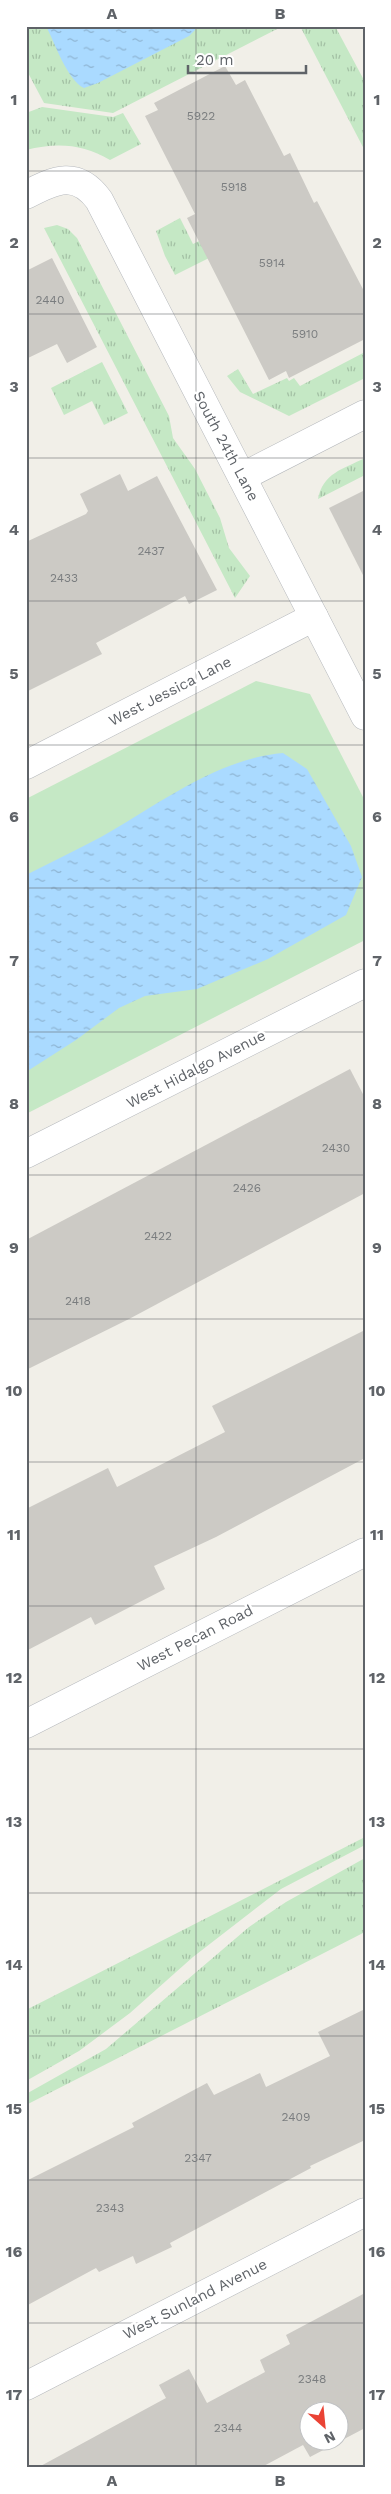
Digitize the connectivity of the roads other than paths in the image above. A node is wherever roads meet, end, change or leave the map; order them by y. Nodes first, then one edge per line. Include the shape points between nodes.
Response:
1 (26, 195) edge
2 (365, 414) edge
3 (242, 476) junction
4 (314, 617) junction
5 (365, 716) edge
6 (26, 765) edge
7 (365, 983) edge
8 (26, 1154) edge
9 (365, 1552) edge
10 (26, 1724) edge
11 (365, 2212) edge
12 (26, 2386) edge

1 - 3 street, South 24th Lane via 58,182 81,182 92,189
2 - 3 street
3 - 4 street, South 24th Lane
4 - 5 street, South 24th Lane
4 - 6 street, West Jessica Lane
7 - 8 street, West Hidalgo Avenue
9 - 10 street, West Pecan Road
11 - 12 street, West Sunland Avenue

